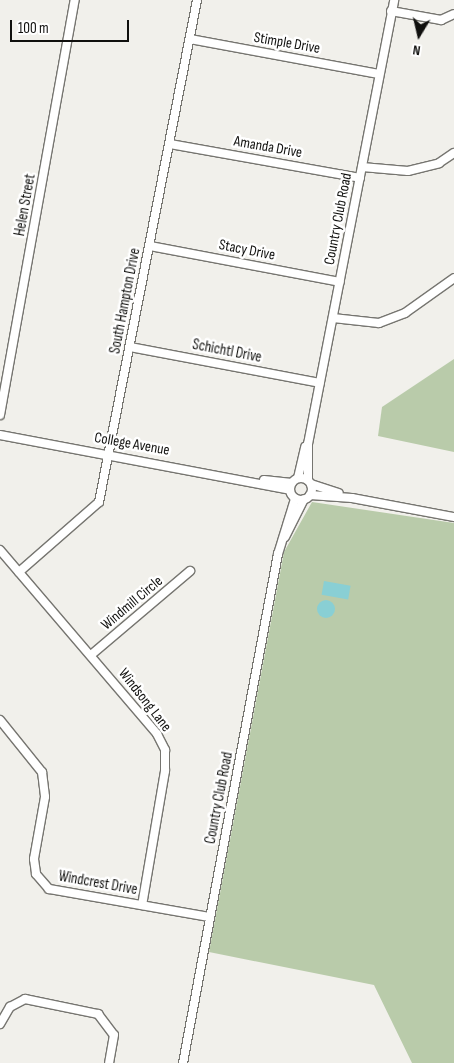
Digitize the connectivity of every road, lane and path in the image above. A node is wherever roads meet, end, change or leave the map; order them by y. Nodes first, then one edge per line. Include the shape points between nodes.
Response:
1 (75, 0) edge
2 (197, 0) edge
3 (394, 0) edge
4 (391, 11) junction
5 (454, 14) edge
6 (190, 39) junction
7 (379, 74) junction
8 (170, 144) junction
9 (454, 153) edge
10 (362, 167) junction
11 (360, 178) junction
12 (150, 246) junction
13 (454, 278) edge
14 (340, 282) junction
15 (333, 318) junction
16 (130, 347) junction
17 (320, 383) junction
18 (0, 415) edge
19 (0, 435) edge
20 (308, 444) junction
21 (109, 454) junction
22 (310, 482) junction
23 (293, 484) junction
24 (307, 497) junction
25 (295, 498) junction
26 (352, 498) junction
27 (454, 517) edge
28 (283, 538) junction
29 (0, 550) edge
30 (190, 571) dead end
31 (19, 572) junction
32 (91, 655) junction
33 (0, 720) edge
34 (142, 905) junction
35 (210, 917) junction
36 (0, 1024) edge
37 (109, 1063) edge
38 (183, 1063) edge

1 - 18 street, Helen Street
2 - 6 street, South Hampton Drive
3 - 4 street, Country Club Road
4 - 5 street via 441,20
4 - 7 street, Country Club Road
6 - 7 street, Stimple Drive
6 - 8 street, South Hampton Drive
7 - 10 street, Country Club Road
8 - 11 street, Amanda Drive
8 - 12 street, South Hampton Drive
9 - 10 street via 439,163 408,171
10 - 11 street, Country Club Road
11 - 14 street, Country Club Road
12 - 14 street, Stacy Drive
12 - 16 street, South Hampton Drive
13 - 15 street via 405,313 379,323
14 - 15 street, Country Club Road
15 - 17 street, Country Club Road
16 - 17 street, Schichtl Drive
16 - 21 street, South Hampton Drive
17 - 20 street, Country Club Road
19 - 21 street, College Avenue
20 - 22 street, Country Club Road
20 - 23 street, Country Club Road
21 - 23 street, College Avenue via 260,482
21 - 31 street, South Hampton Drive via 99,502
22 - 23 street, College Avenue
22 - 24 street, Country Club Road
22 - 26 street
23 - 25 street
24 - 25 street
24 - 26 street
24 - 28 street, Country Club Road
25 - 28 street, Country Club Road
26 - 27 street
28 - 35 street, Country Club Road
29 - 31 street, Windsong Lane
30 - 32 street, Windmill Circle
31 - 32 street, Windsong Lane
32 - 34 street, Windsong Lane via 157,734 165,750 165,772
33 - 34 street, Windcrest Drive via 42,772 44,797 36,874 49,889
34 - 35 street, Windcrest Drive
35 - 38 street, Country Club Road
36 - 37 street via 10,1007 25,999 98,1014 114,1035

